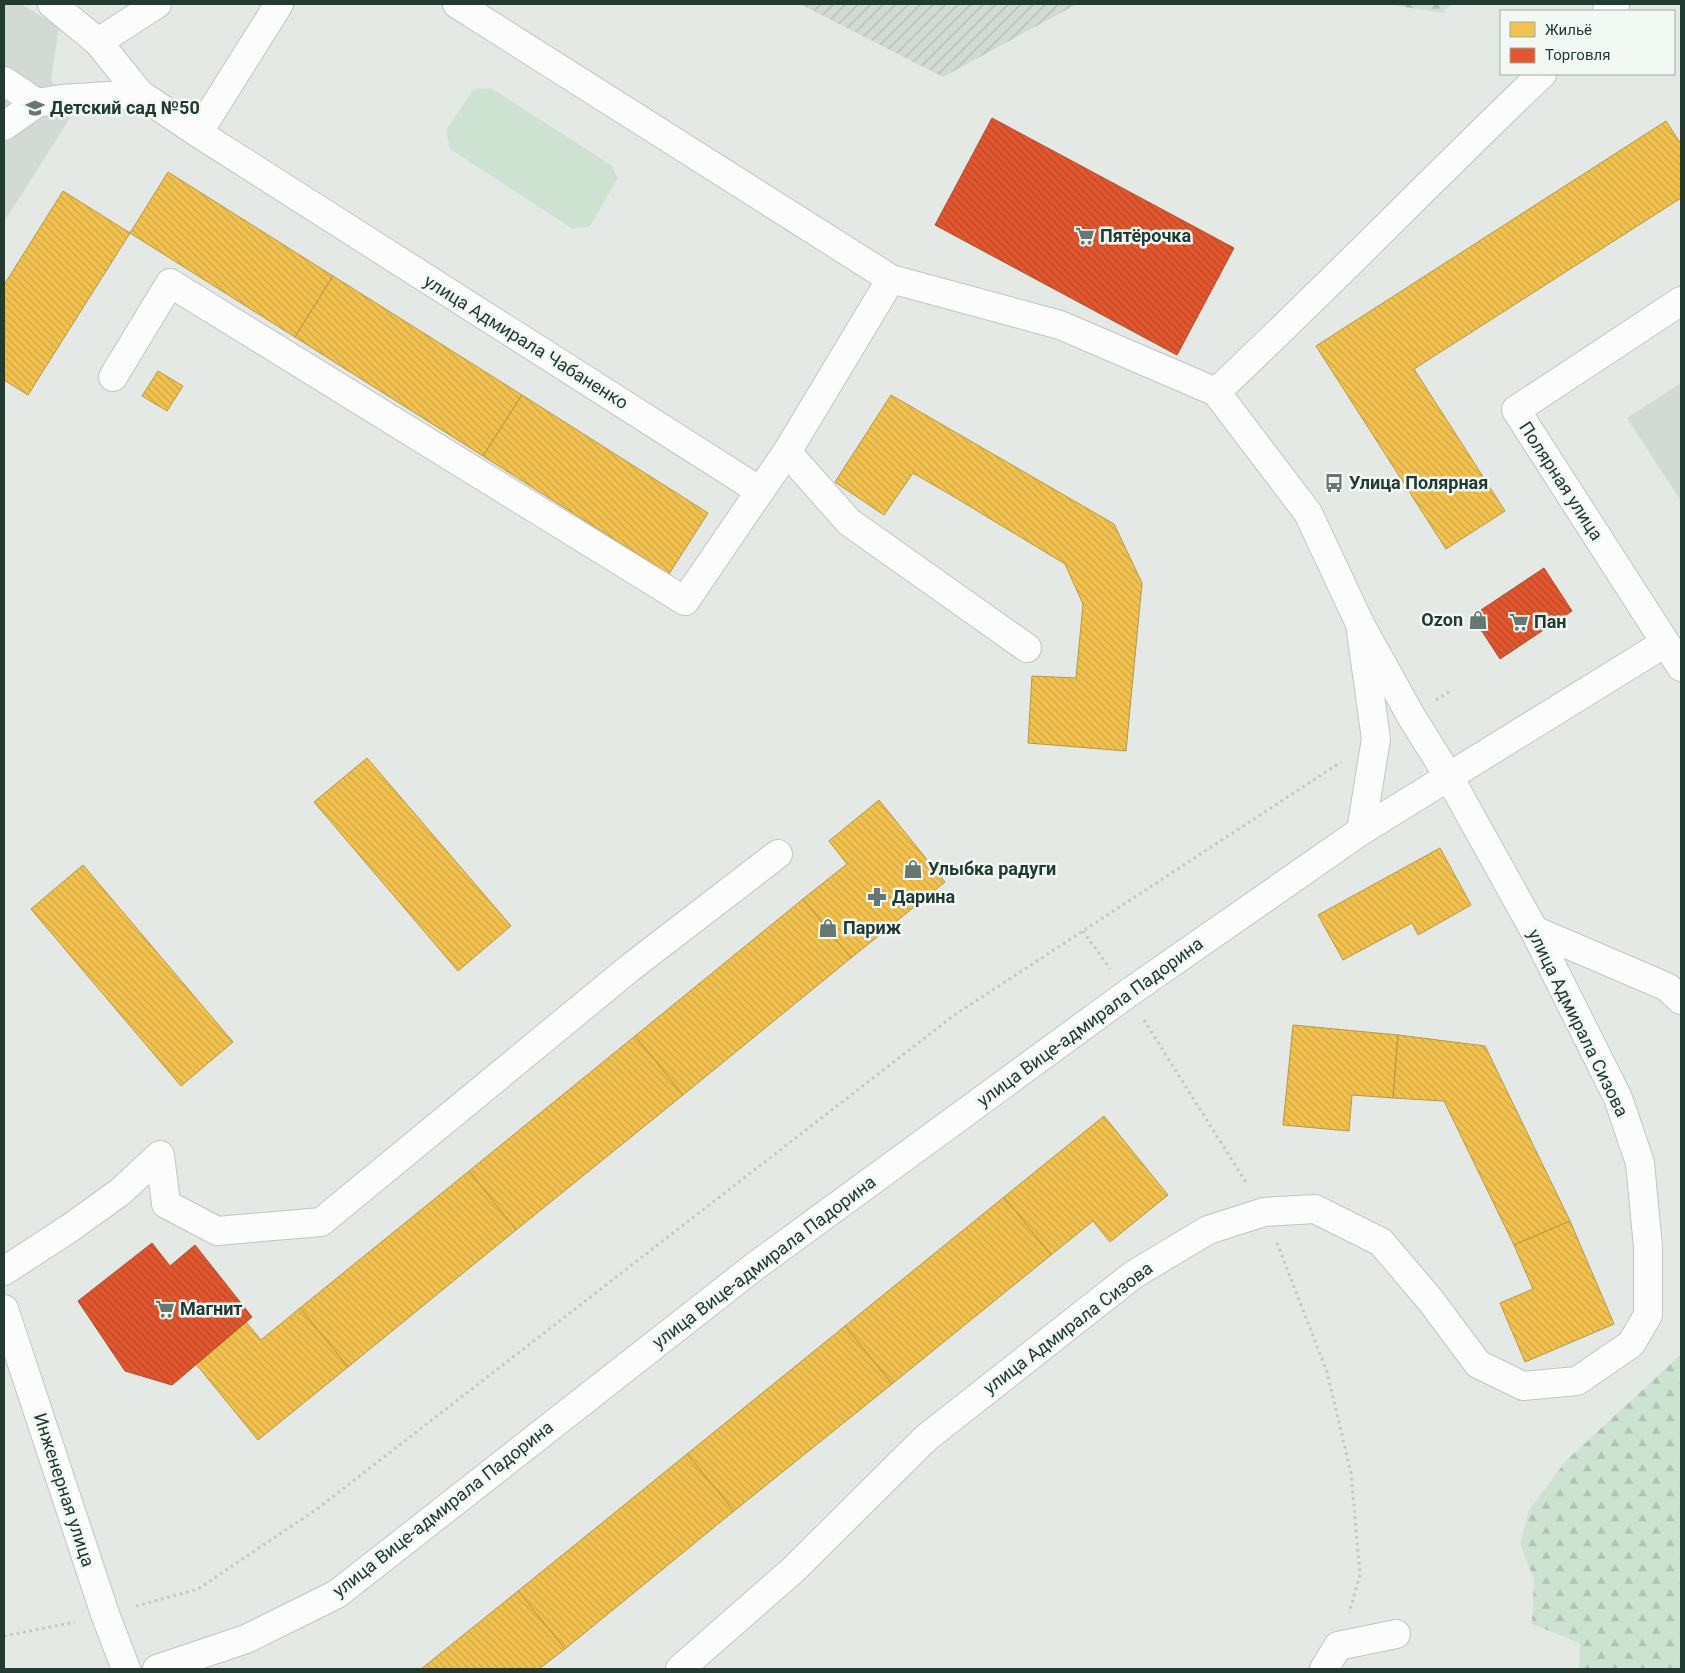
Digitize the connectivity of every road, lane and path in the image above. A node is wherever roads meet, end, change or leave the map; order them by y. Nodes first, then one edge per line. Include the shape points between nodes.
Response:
1 (52, 4) edge
2 (157, 4) edge
3 (279, 4) edge
4 (457, 4) edge
5 (98, 42) junction
6 (1541, 75) edge
7 (4, 81) edge
8 (140, 94) junction
9 (37, 103) junction
10 (4, 126) edge
11 (198, 133) junction
12 (891, 280) junction
13 (1681, 302) edge
14 (112, 377) dead end
15 (1216, 392) junction
16 (787, 452) junction
17 (760, 491) junction
18 (1360, 624) junction
19 (1666, 643) junction
20 (1027, 648) dead end
21 (1681, 667) edge
22 (1450, 691) dead end
23 (1411, 716) junction
24 (1376, 738) junction
25 (1449, 777) junction
26 (1361, 831) junction
27 (778, 854) dead end
28 (1534, 930) junction
29 (1083, 931) junction
30 (1127, 994) junction
31 (1681, 1000) edge
32 (120, 1192) junction
33 (166, 1204) junction
34 (1264, 1212) junction
35 (4, 1271) edge
36 (4, 1309) edge
37 (105, 1614) junction
38 (1396, 1634) dead end
39 (4, 1636) edge
40 (1338, 1646) junction
41 (126, 1669) edge
42 (157, 1669) edge
43 (680, 1669) edge
44 (1324, 1669) edge

1 - 5 street, улица Адмирала Чабаненко
2 - 5 street
3 - 11 street
4 - 12 street
5 - 8 street, улица Адмирала Чабаненко
6 - 15 street
7 - 9 street
8 - 9 street
8 - 11 street, улица Адмирала Чабаненко
9 - 10 street
11 - 17 street, улица Адмирала Чабаненко
12 - 15 street via 1060,325
12 - 16 street
13 - 19 street, Полярная улица via 1516,410
14 - 17 street via 170,283 685,601
15 - 18 street via 1308,513
16 - 17 street
16 - 20 street via 849,522
18 - 23 street
18 - 24 street
19 - 21 street, Полярная улица
19 - 25 street
22 - 23 path
23 - 25 street
24 - 26 street
24 - 29 path
25 - 26 street
25 - 28 street, улица Адмирала Сизова
26 - 30 street, улица Вице-адмирала Падорина
27 - 33 street via 631,967 320,1222 217,1231
28 - 31 street via 1667,987
28 - 34 street, улица Адмирала Сизова via 1618,1098 1640,1163 1648,1247 1648,1316 1631,1344 1577,1381 1523,1386 1478,1364 1381,1242 1315,1209
29 - 30 path
29 - 37 path via 953,1016 317,1509 198,1589
30 - 34 path
30 - 42 street, улица Вице-адмирала Падорина via 754,1267 337,1594 246,1638
32 - 33 street
32 - 33 street via 160,1155
32 - 35 street
34 - 40 path via 1327,1372 1351,1473 1360,1575
34 - 43 street, улица Адмирала Сизова via 1208,1230 1133,1275 926,1438 793,1570
36 - 37 street, Инженерная улица
37 - 39 path
37 - 41 street, Инженерная улица
38 - 40 street
40 - 44 street

